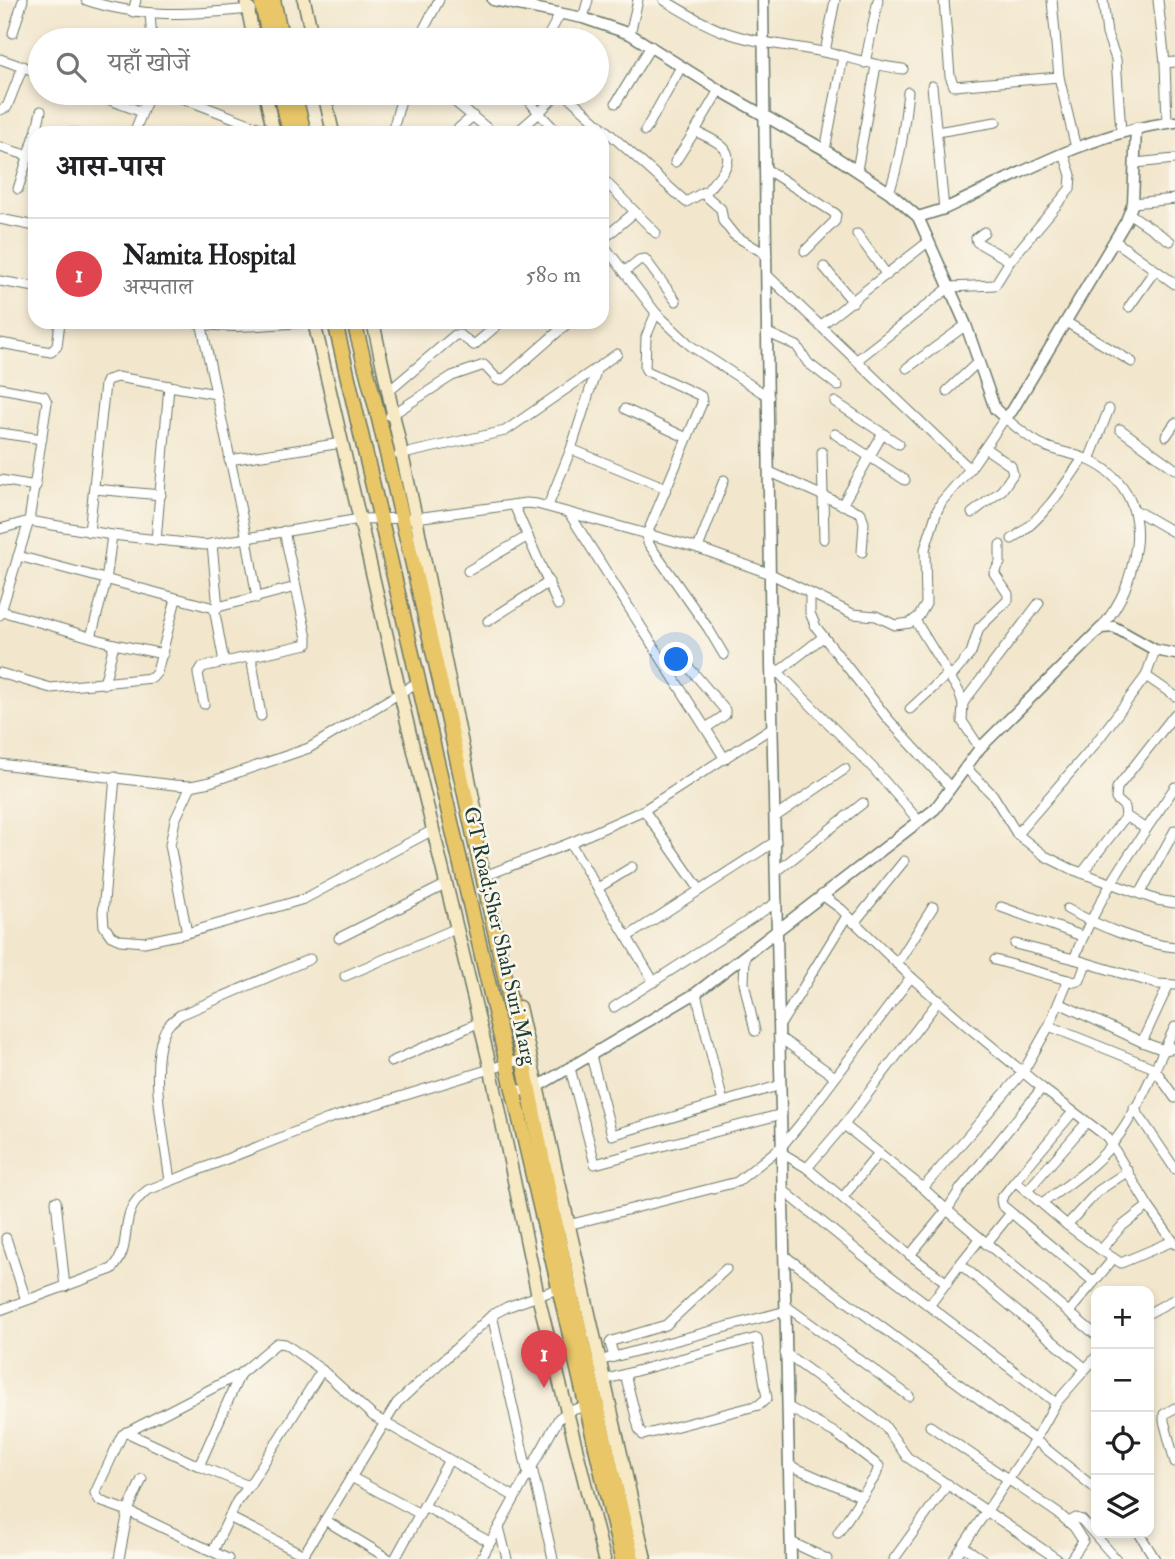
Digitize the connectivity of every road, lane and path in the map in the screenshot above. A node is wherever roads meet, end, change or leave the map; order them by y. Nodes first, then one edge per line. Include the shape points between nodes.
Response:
1 (23, 0) edge
2 (86, 0) edge
3 (136, 0) edge
4 (304, 0) edge
5 (439, 0) edge
6 (588, 0) edge
7 (638, 0) edge
8 (664, 0) edge
9 (763, 0) edge
10 (835, 0) edge
11 (878, 0) edge
12 (944, 0) edge
13 (1052, 0) edge
14 (1103, 0) edge
15 (1158, 0) edge
16 (499, 1) edge
17 (258, 4) edge
18 (538, 5) edge
19 (133, 12) junction
20 (150, 13) junction
21 (560, 14) junction
22 (583, 18) junction
23 (151, 28) edge
24 (255, 28) edge
25 (266, 28) edge
26 (274, 28) edge
27 (310, 28) edge
28 (424, 28) edge
29 (552, 28) edge
30 (13, 33) dead end
31 (630, 34) junction
32 (764, 42) junction
33 (650, 46) junction
34 (825, 52) junction
35 (843, 57) junction
36 (0, 59) edge
37 (1175, 62) edge
38 (865, 63) junction
39 (1164, 63) junction
40 (23, 66) junction
41 (876, 66) junction
42 (681, 67) junction
43 (28, 68) edge
44 (903, 69) dead end
45 (1059, 77) junction
46 (932, 86) dead end
47 (719, 90) junction
48 (908, 92) dead end
49 (616, 103) dead end
50 (124, 105) edge
51 (145, 105) edge
52 (200, 105) edge
53 (267, 105) edge
54 (284, 105) edge
55 (297, 105) edge
56 (327, 105) edge
57 (400, 105) edge
58 (459, 105) edge
59 (533, 105) edge
60 (547, 105) edge
61 (578, 105) edge
62 (0, 110) edge
63 (41, 111) dead end
64 (142, 112) junction
65 (539, 113) junction
66 (473, 116) junction
67 (766, 117) junction
68 (996, 122) dead end
69 (1171, 123) edge
70 (37, 126) edge
71 (137, 126) edge
72 (255, 126) edge
73 (272, 126) edge
74 (288, 126) edge
75 (302, 126) edge
76 (331, 126) edge
77 (394, 126) edge
78 (461, 126) edge
79 (485, 126) edge
80 (524, 126) edge
81 (551, 126) edge
82 (601, 126) edge
83 (1136, 128) junction
84 (645, 131) dead end
85 (695, 131) junction
86 (937, 132) junction
87 (1121, 132) junction
88 (609, 133) edge
89 (0, 147) edge
90 (1076, 148) junction
91 (825, 150) junction
92 (1064, 154) junction
93 (28, 156) edge
94 (28, 159) edge
95 (1175, 159) edge
96 (675, 162) dead end
97 (1135, 163) junction
98 (766, 169) junction
99 (857, 170) junction
100 (609, 185) edge
101 (18, 189) dead end
102 (704, 192) junction
103 (889, 192) junction
104 (1175, 199) edge
105 (1131, 208) junction
106 (944, 209) junction
107 (635, 212) junction
108 (918, 218) junction
109 (0, 219) edge
110 (28, 225) edge
111 (984, 232) dead end
112 (656, 233) dead end
113 (857, 234) dead end
114 (609, 235) edge
115 (1115, 241) junction
116 (1170, 241) dead end
117 (928, 242) junction
118 (609, 251) edge
119 (805, 251) dead end
120 (767, 255) junction
121 (1010, 261) junction
122 (824, 267) dead end
123 (1155, 270) junction
124 (624, 272) junction
125 (767, 275) junction
126 (887, 275) junction
127 (0, 281) edge
128 (1175, 284) edge
129 (28, 286) edge
130 (950, 287) junction
131 (676, 301) dead end
132 (853, 302) junction
133 (1129, 307) dead end
134 (656, 313) junction
135 (1066, 321) junction
136 (966, 325) junction
137 (820, 326) junction
138 (59, 329) edge
139 (200, 329) edge
140 (314, 329) edge
141 (337, 329) edge
142 (356, 329) edge
143 (374, 329) edge
144 (493, 329) edge
145 (561, 329) edge
146 (768, 333) junction
147 (0, 343) edge
148 (617, 354) dead end
149 (857, 360) junction
150 (978, 362) junction
151 (1132, 362) dead end
152 (597, 368) junction
153 (906, 368) dead end
154 (169, 386) junction
155 (838, 386) dead end
156 (0, 388) edge
157 (947, 391) dead end
158 (388, 392) junction
159 (216, 394) junction
160 (769, 397) junction
161 (835, 402) dead end
162 (625, 409) dead end
163 (1109, 409) dead end
164 (386, 417) junction
165 (1005, 418) junction
166 (1175, 423) edge
167 (1121, 429) dead end
168 (0, 433) edge
169 (883, 433) junction
170 (835, 434) dead end
171 (1166, 436) dead end
172 (687, 438) junction
173 (43, 439) junction
174 (342, 443) junction
175 (900, 444) dead end
176 (985, 448) junction
177 (571, 449) junction
178 (822, 453) dead end
179 (394, 456) junction
180 (870, 456) junction
181 (1086, 459) junction
182 (229, 460) junction
183 (1175, 469) edge
184 (970, 470) junction
185 (770, 472) junction
186 (0, 480) edge
187 (724, 480) dead end
188 (905, 480) dead end
189 (36, 486) junction
190 (666, 488) junction
191 (94, 489) junction
192 (161, 495) junction
193 (824, 497) junction
194 (514, 505) junction
195 (842, 505) junction
196 (548, 506) junction
197 (1135, 510) junction
198 (569, 513) junction
199 (972, 513) dead end
200 (409, 518) junction
201 (360, 519) junction
202 (381, 519) junction
203 (29, 521) junction
204 (0, 529) edge
205 (284, 531) junction
206 (89, 532) junction
207 (1175, 533) edge
208 (647, 534) junction
209 (112, 535) junction
210 (528, 536) junction
211 (247, 539) junction
212 (824, 539) dead end
213 (1012, 539) dead end
214 (156, 541) junction
215 (212, 544) junction
216 (1000, 545) dead end
217 (698, 548) junction
218 (862, 552) dead end
219 (18, 556) junction
220 (468, 571) dead end
221 (771, 574) junction
222 (106, 581) junction
223 (549, 582) junction
224 (296, 587) junction
225 (810, 594) junction
226 (257, 597) junction
227 (176, 599) junction
228 (1039, 603) dead end
229 (558, 605) dead end
230 (216, 608) junction
231 (0, 613) edge
232 (915, 620) junction
233 (488, 621) dead end
234 (1101, 628) junction
235 (90, 637) junction
236 (824, 637) junction
237 (114, 644) junction
238 (1155, 650) junction
239 (163, 654) junction
240 (1175, 654) edge
241 (724, 655) dead end
242 (251, 656) junction
243 (224, 662) junction
244 (687, 665) dead end
245 (775, 669) junction
246 (0, 673) edge
247 (949, 676) junction
248 (1146, 677) junction
249 (418, 682) junction
250 (104, 684) junction
251 (400, 693) junction
252 (1175, 696) edge
253 (962, 703) junction
254 (204, 704) dead end
255 (910, 709) dead end
256 (1175, 714) edge
257 (261, 716) dead end
258 (773, 727) junction
259 (706, 728) junction
260 (980, 748) junction
261 (725, 759) junction
262 (0, 764) edge
263 (965, 767) junction
264 (845, 769) dead end
265 (115, 778) junction
266 (191, 786) junction
267 (1175, 787) edge
268 (951, 788) junction
269 (863, 803) dead end
270 (644, 810) junction
271 (1126, 816) junction
272 (775, 817) junction
273 (919, 821) junction
274 (433, 830) junction
275 (1146, 830) junction
276 (1175, 830) edge
277 (1017, 834) junction
278 (776, 841) junction
279 (570, 843) junction
280 (904, 861) dead end
281 (632, 867) dead end
282 (776, 873) junction
283 (1082, 873) junction
284 (485, 875) junction
285 (1110, 883) junction
286 (447, 884) junction
287 (597, 888) junction
288 (700, 890) junction
289 (1140, 894) junction
290 (822, 895) junction
291 (777, 902) junction
292 (1175, 903) edge
293 (933, 907) dead end
294 (1001, 907) dead end
295 (1067, 909) dead end
296 (850, 920) junction
297 (1088, 921) junction
298 (457, 928) junction
299 (778, 932) junction
300 (187, 933) junction
301 (1082, 936) junction
302 (627, 937) junction
303 (339, 939) dead end
304 (1015, 944) dead end
305 (1175, 947) edge
306 (745, 956) junction
307 (1073, 959) junction
308 (310, 960) dead end
309 (996, 960) dead end
310 (1086, 963) junction
311 (897, 964) junction
312 (345, 976) dead end
313 (911, 977) junction
314 (1068, 980) junction
315 (654, 982) junction
316 (1172, 986) edge
317 (695, 993) junction
318 (939, 1000) junction
319 (1059, 1003) junction
320 (614, 1007) dead end
321 (480, 1022) junction
322 (1049, 1026) junction
323 (1175, 1027) edge
324 (755, 1031) dead end
325 (779, 1031) junction
326 (1142, 1042) junction
327 (1175, 1048) edge
328 (1164, 1050) junction
329 (592, 1056) junction
330 (391, 1062) dead end
331 (516, 1062) junction
332 (570, 1068) junction
333 (1154, 1068) junction
334 (491, 1070) junction
335 (1023, 1072) junction
336 (835, 1077) junction
337 (781, 1085) junction
338 (1042, 1088) junction
339 (527, 1090) junction
340 (1175, 1098) edge
341 (723, 1102) junction
342 (1134, 1108) junction
343 (1073, 1112) junction
344 (782, 1114) junction
345 (1087, 1122) junction
346 (844, 1125) junction
347 (1113, 1144) junction
348 (782, 1149) junction
349 (879, 1153) junction
350 (807, 1168) junction
351 (1175, 1169) edge
352 (1128, 1171) junction
353 (170, 1181) junction
354 (1015, 1181) junction
355 (923, 1188) junction
356 (783, 1190) junction
357 (1027, 1191) junction
358 (843, 1198) junction
359 (56, 1201) dead end
360 (1042, 1203) junction
361 (1149, 1206) junction
362 (947, 1210) junction
363 (1011, 1213) junction
364 (1067, 1225) junction
365 (562, 1226) junction
366 (6, 1238) dead end
367 (983, 1241) junction
368 (1174, 1242) edge
369 (1101, 1250) junction
370 (910, 1255) junction
371 (785, 1256) junction
372 (1113, 1259) junction
373 (960, 1264) junction
374 (726, 1269) dead end
375 (1094, 1282) junction
376 (947, 1283) junction
377 (65, 1287) junction
378 (560, 1288) junction
379 (538, 1296) junction
380 (1175, 1299) edge
381 (26, 1300) junction
382 (929, 1306) junction
383 (786, 1308) junction
384 (0, 1309) edge
385 (1154, 1310) edge
386 (1069, 1312) junction
387 (492, 1315) junction
388 (656, 1329) junction
389 (1091, 1331) edge
390 (660, 1345) junction
391 (785, 1353) junction
392 (614, 1357) junction
393 (1091, 1362) edge
394 (594, 1363) junction
395 (1085, 1368) junction
396 (323, 1370) junction
397 (240, 1374) junction
398 (625, 1374) junction
399 (604, 1380) junction
400 (909, 1396) dead end
401 (1056, 1403) junction
402 (587, 1406) junction
403 (788, 1408) junction
404 (1175, 1408) edge
405 (569, 1411) junction
406 (384, 1423) junction
407 (930, 1426) dead end
408 (126, 1432) junction
409 (1035, 1440) junction
410 (449, 1460) junction
411 (1175, 1462) edge
412 (789, 1465) junction
413 (200, 1466) junction
414 (530, 1471) junction
415 (351, 1477) junction
416 (142, 1479) dead end
417 (1008, 1479) junction
418 (948, 1484) junction
419 (1091, 1485) edge
420 (249, 1486) junction
421 (515, 1497) junction
422 (862, 1497) junction
423 (422, 1510) junction
424 (987, 1510) junction
425 (128, 1511) junction
426 (229, 1517) junction
427 (325, 1520) junction
428 (1069, 1522) junction
429 (499, 1527) junction
430 (838, 1533) dead end
431 (1142, 1538) edge
432 (490, 1542) junction
433 (791, 1542) junction
434 (964, 1547) junction
435 (213, 1551) junction
436 (302, 1557) edge
437 (1152, 1558) edge
438 (120, 1559) edge
439 (228, 1559) edge
440 (389, 1559) edge
441 (395, 1559) edge
442 (481, 1559) edge
443 (507, 1559) edge
444 (554, 1559) edge
445 (604, 1559) edge
446 (622, 1559) edge
447 (632, 1559) edge
448 (645, 1559) edge
449 (791, 1559) edge
450 (827, 1559) edge
451 (894, 1559) edge
452 (954, 1559) edge
453 (982, 1559) edge
454 (1057, 1559) edge
455 (1072, 1559) edge
456 (1116, 1559) edge

1 - 30 street
2 - 19 street
3 - 19 street
4 - 27 main road
5 - 28 street
6 - 22 street
7 - 31 street
8 - 32 street via 721,31
9 - 32 street
10 - 34 street
11 - 38 street
12 - 45 street via 954,86
13 - 45 street
14 - 87 street via 1116,60
15 - 39 street
16 - 18 street
17 - 20 street via 205,13
17 - 24 main road
17 - 25 main road
17 - 26 main road
18 - 21 street
19 - 20 street
20 - 23 street
21 - 22 street
21 - 29 street
22 - 31 street
31 - 33 street
32 - 34 street
32 - 67 street
33 - 42 street
33 - 49 street
34 - 35 street
35 - 38 street
35 - 91 street
36 - 40 street
37 - 39 street
38 - 41 street
39 - 69 street
40 - 43 street
40 - 62 street via 7,107
41 - 44 street
41 - 99 street
42 - 47 street
42 - 84 street
45 - 90 street
46 - 86 street
47 - 67 street
47 - 85 street
48 - 103 street via 901,149
50 - 64 street
51 - 64 street
52 - 72 street
53 - 73 main road
54 - 74 main road
55 - 75 main road
56 - 76 main road
57 - 77 street
58 - 66 street
59 - 65 street
60 - 65 street
61 - 82 street
63 - 70 street
64 - 71 street
65 - 80 street
65 - 81 street
66 - 78 street
66 - 79 street
67 - 91 street
67 - 98 street
68 - 86 street
69 - 83 street
83 - 87 street
83 - 97 street
85 - 96 street
85 - 102 street via 720,144 727,156 724,170
86 - 106 street
87 - 90 street
88 - 102 street via 687,202
89 - 93 street
90 - 92 street
91 - 99 street
92 - 106 street
92 - 121 street via 1070,190
94 - 101 street
95 - 97 street
97 - 105 street
98 - 119 street via 836,214 835,221
98 - 120 street
99 - 103 street
100 - 107 street
102 - 120 street via 721,209 723,221 734,235
103 - 108 street
104 - 105 street
105 - 115 street
105 - 116 street
106 - 108 street
107 - 112 street
107 - 114 street
108 - 117 street
109 - 110 street
111 - 121 street via 977,242
113 - 126 street
115 - 123 street
115 - 135 street
117 - 126 street
117 - 130 street
118 - 124 street
120 - 125 street
121 - 130 street via 993,287
122 - 132 street
123 - 128 street
123 - 133 street
124 - 131 street via 645,259
124 - 134 street
125 - 137 street
125 - 146 street
126 - 132 street
127 - 129 street
130 - 136 street
130 - 149 street
132 - 137 street
134 - 160 street via 701,353
134 - 172 street via 646,337 645,368 701,396
135 - 151 street
135 - 165 street
136 - 150 street
136 - 153 street
137 - 149 street
138 - 147 street via 57,346 51,352
139 - 159 street
140 - 174 main road
141 - 202 main road, GT Road;Sher Shah Suri Marg
142 - 164 main road, GT Road;Sher Shah Suri Marg
143 - 158 main road
144 - 158 street via 474,345 455,335
145 - 164 street via 505,379 498,380 484,365 472,368
146 - 155 street via 800,348 808,363
146 - 160 street
148 - 152 street
149 - 184 street
150 - 157 street
150 - 165 street via 995,409
152 - 177 street
152 - 179 street via 505,431
154 - 159 street
154 - 191 street via 117,377 107,380
154 - 192 street
156 - 173 street via 46,397
158 - 164 main road
159 - 182 street
160 - 185 street
161 - 169 street
162 - 172 street
163 - 181 street
164 - 179 main road, GT Road;Sher Shah Suri Marg
165 - 176 street
165 - 181 street via 1042,445
166 - 171 street
167 - 183 street
168 - 173 street
169 - 175 street
169 - 180 street
170 - 180 street
172 - 190 street
173 - 189 street
174 - 182 street
174 - 201 main road
176 - 184 street
176 - 199 street via 1012,466 1013,474 1002,490
177 - 190 street
177 - 196 street
178 - 193 street
179 - 200 main road, GT Road;Sher Shah Suri Marg
180 - 188 street
180 - 195 street
181 - 197 street via 1120,482
181 - 213 street via 1053,502
182 - 211 street
184 - 232 street via 942,501 931,524 925,549 926,604
185 - 193 street
185 - 221 street
186 - 189 street
187 - 217 street
189 - 203 street
190 - 208 street
191 - 192 street
191 - 206 street
192 - 214 street
193 - 195 street
193 - 212 street
194 - 196 street
194 - 200 street
194 - 210 street
195 - 218 street via 862,515
196 - 198 street
197 - 207 street
197 - 234 street via 1136,541 1129,579 1117,608
198 - 208 street
198 - 259 street
200 - 202 street
200 - 284 main road, GT Road;Sher Shah Suri Marg
201 - 202 street
201 - 205 street
201 - 251 main road
202 - 249 main road, GT Road;Sher Shah Suri Marg
203 - 204 street
203 - 206 street
203 - 219 street
205 - 211 street
205 - 224 street
206 - 209 street
208 - 217 street
208 - 241 street
209 - 214 street
209 - 222 street
210 - 220 street
210 - 223 street
211 - 215 street
211 - 226 street
214 - 215 street
215 - 230 street
216 - 247 street via 1000,563 993,573 1008,600 979,628 971,653
217 - 221 street
219 - 222 street
219 - 231 street
221 - 225 street
221 - 245 street
222 - 227 street
222 - 235 street
223 - 229 street
223 - 233 street
224 - 226 street
224 - 242 street via 307,644
225 - 232 street via 895,625
225 - 236 street via 810,613
226 - 230 street
227 - 230 street
227 - 239 street
228 - 253 street
230 - 243 street
231 - 235 street
232 - 247 street
234 - 238 street via 1114,627
234 - 260 street
235 - 237 street
236 - 245 street
236 - 268 street via 888,719
237 - 239 street
237 - 250 street
238 - 240 street
238 - 248 street
239 - 250 street via 152,678
242 - 243 street
242 - 257 street
243 - 254 street via 199,669
244 - 259 street via 725,710 725,716
245 - 258 street
245 - 273 street
246 - 250 street via 51,688
247 - 253 street
247 - 255 street
248 - 252 street
248 - 277 street
249 - 251 street
249 - 331 main road, GT Road;Sher Shah Suri Marg
251 - 266 street via 309,748
251 - 274 main road
253 - 260 street via 962,721
256 - 271 street via 1117,788 1116,799 1125,807
258 - 261 street
258 - 272 street
259 - 261 street
260 - 263 street
261 - 270 street
262 - 265 street
263 - 268 street
263 - 277 street via 993,795
264 - 272 street
265 - 266 street
265 - 300 street via 104,926 111,936 129,942
266 - 300 street via 175,820 170,845
267 - 275 street
268 - 273 street
269 - 282 street
270 - 279 street
270 - 288 street
271 - 275 street
271 - 283 street
272 - 278 street
273 - 290 street
274 - 286 main road
274 - 300 street via 304,899
275 - 285 street
276 - 289 street
277 - 283 street via 1045,856
278 - 282 street
278 - 288 street
279 - 284 street
279 - 287 street
280 - 296 street
281 - 287 street
282 - 291 street
283 - 285 street
284 - 331 main road, GT Road;Sher Shah Suri Marg
284 - 339 main road
285 - 289 street
285 - 297 street
286 - 298 main road
286 - 303 street
287 - 302 street
288 - 302 street
289 - 292 street
290 - 296 street
290 - 299 street
291 - 299 street
291 - 315 street
293 - 311 street
294 - 301 street
295 - 297 street
296 - 311 street
296 - 325 street
297 - 301 street
297 - 305 street
298 - 312 street
298 - 321 main road
299 - 306 street
299 - 325 street
301 - 307 street
302 - 315 street
304 - 307 street
306 - 317 street
306 - 324 street via 744,983
307 - 310 street
308 - 353 street via 180,1014 169,1023 157,1072
309 - 314 street
310 - 314 street via 1079,981
310 - 316 street
311 - 313 street
313 - 318 street
313 - 336 street
314 - 319 street
315 - 320 street
316 - 326 street
317 - 329 street
317 - 341 street
318 - 335 street
318 - 346 street
319 - 322 street
319 - 326 street
321 - 330 street
321 - 334 main road
322 - 333 street
322 - 335 street
323 - 328 street
325 - 336 street
325 - 337 street
326 - 328 street
327 - 328 street
328 - 333 street
329 - 332 street
329 - 341 street via 611,1135
331 - 334 street
331 - 339 main road, GT Road;Sher Shah Suri Marg
332 - 339 street
332 - 344 street via 595,1164
333 - 340 street
333 - 342 street
334 - 353 street via 328,1119
334 - 379 main road
335 - 338 street
335 - 355 street
336 - 348 street
337 - 341 street
337 - 344 street
338 - 343 street
338 - 362 street
339 - 365 main road, GT Road;Sher Shah Suri Marg
339 - 378 main road, GT Road;Sher Shah Suri Marg
342 - 347 street
342 - 351 street
343 - 345 street
343 - 354 street
344 - 348 street
345 - 347 street
345 - 357 street
346 - 349 street
346 - 350 street
347 - 352 street
347 - 360 street
348 - 350 street
348 - 356 street
348 - 365 street via 737,1182
349 - 355 street
349 - 358 street
350 - 358 street
352 - 361 street
352 - 364 street via 1098,1191
353 - 377 street via 148,1190 133,1203 116,1264
354 - 357 street
354 - 363 street via 1001,1199
355 - 362 street
356 - 371 street
356 - 382 street
357 - 360 street
358 - 370 street
359 - 377 street
360 - 364 street
361 - 368 street
361 - 369 street
362 - 367 street
362 - 370 street
363 - 367 street
363 - 375 street
364 - 369 street
365 - 394 main road, GT Road;Sher Shah Suri Marg
366 - 381 street
367 - 373 street
367 - 386 street
368 - 372 street via 1126,1262
369 - 372 street
370 - 376 street
371 - 383 street
371 - 409 street
372 - 375 street
373 - 376 street
373 - 395 street
374 - 388 street
375 - 386 street
376 - 382 street
377 - 381 street
378 - 379 street
378 - 402 main road, GT Road;Sher Shah Suri Marg
379 - 387 street
379 - 405 main road
380 - 385 street
381 - 384 street
382 - 401 street
383 - 390 street
383 - 391 street
383 - 400 street
386 - 389 street
387 - 406 street via 406,1392
387 - 414 street
388 - 390 street
388 - 392 street via 612,1341
390 - 392 street
391 - 403 street
391 - 418 street via 884,1424 902,1452
392 - 394 street
393 - 395 street
394 - 399 main road
394 - 447 main road, GT Road;Sher Shah Suri Marg
395 - 401 street
396 - 397 street via 281,1343
396 - 406 street
396 - 420 street
397 - 408 street
397 - 413 street
398 - 398 street via 757,1338 766,1398 759,1405 643,1435
398 - 399 street
399 - 448 main road
401 - 409 street
402 - 405 street
402 - 446 main road, GT Road;Sher Shah Suri Marg
403 - 412 street
403 - 422 street via 835,1433 876,1463 878,1470
404 - 411 street via 1164,1414 1164,1421
405 - 414 street via 559,1418
405 - 445 main road
406 - 410 street
406 - 415 street
407 - 417 street
408 - 413 street
408 - 425 street via 95,1493 100,1501
409 - 417 street
409 - 419 street
410 - 421 street
410 - 423 street
412 - 422 street
412 - 433 street
413 - 420 street
414 - 421 street
414 - 444 street
415 - 423 street
415 - 427 street
416 - 425 street
417 - 424 street
417 - 428 street
418 - 424 street
418 - 451 street
420 - 426 street
421 - 429 street
422 - 430 street
423 - 432 street
423 - 441 street
424 - 434 street
424 - 454 street
425 - 435 street
425 - 438 street
426 - 435 street
426 - 436 street
427 - 436 street
427 - 440 street
428 - 455 street via 1083,1541
428 - 456 street via 1082,1520
429 - 432 street
429 - 443 street
431 - 437 street
432 - 442 street
433 - 449 street
433 - 450 street
434 - 452 street
434 - 453 street
435 - 439 street

